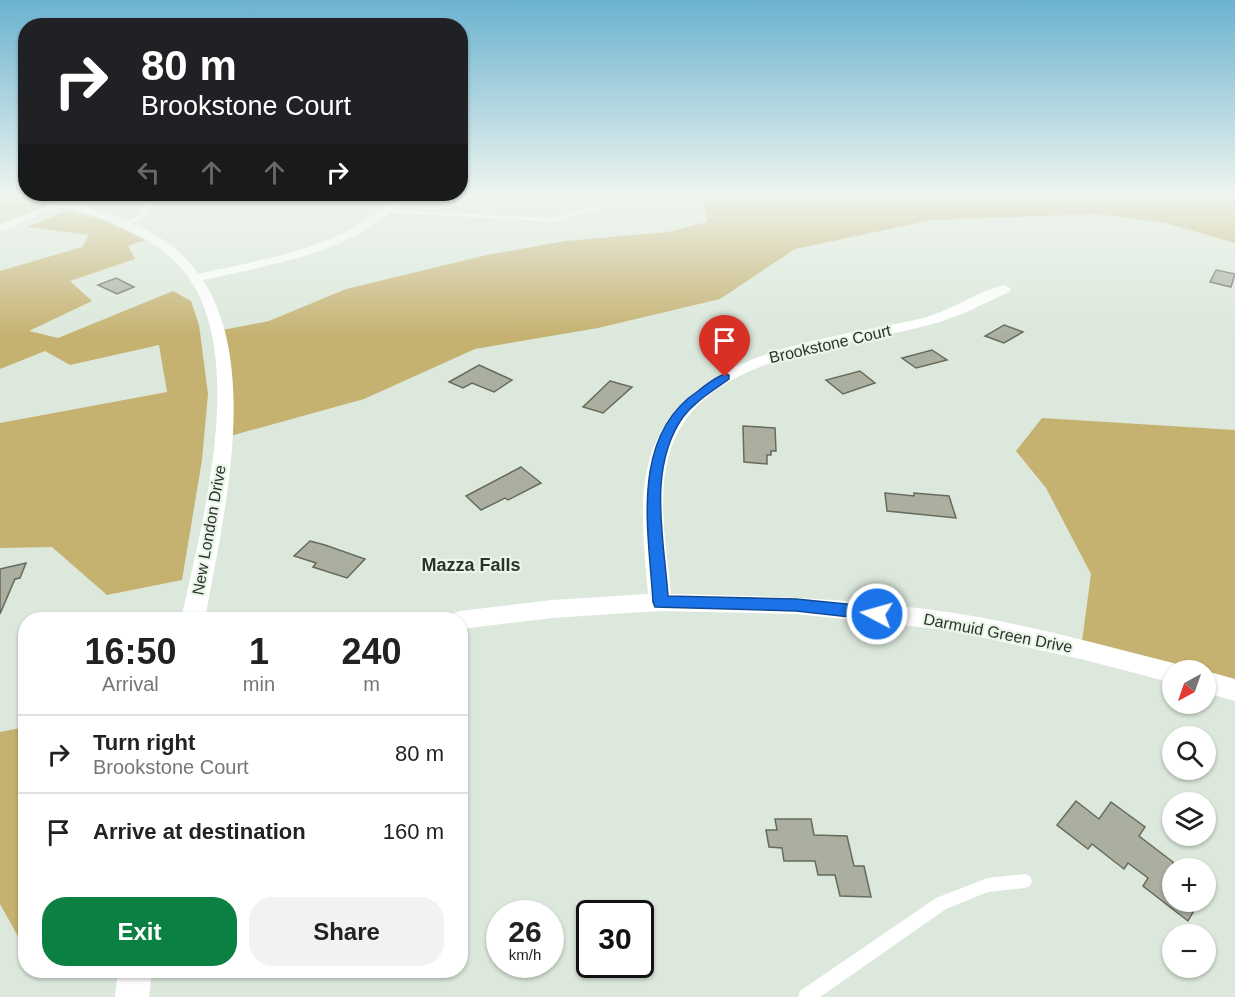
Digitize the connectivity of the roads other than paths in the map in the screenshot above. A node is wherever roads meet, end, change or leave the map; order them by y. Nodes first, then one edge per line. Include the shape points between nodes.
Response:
1 (159, 244) edge
2 (324, 244) edge
3 (196, 278) junction
4 (1005, 289) dead end
5 (660, 602) junction
6 (195, 612) edge
7 (468, 620) edge
8 (1162, 670) edge
9 (1216, 685) edge
10 (1235, 690) edge
11 (1025, 881) dead end
12 (134, 978) edge
13 (132, 997) edge
14 (806, 997) edge

1 - 3 street, New London Drive via 174,253
2 - 3 street
3 - 6 street, New London Drive via 217,331 225,396 221,479
4 - 5 street, Brookstone Court via 927,321 768,357 712,384 695,398 668,433 659,455 653,490
5 - 7 street, Darmuid Green Drive via 552,609
5 - 8 street, Darmuid Green Drive via 796,605 947,621
9 - 10 street
11 - 14 lane via 988,885 941,903
12 - 13 street

